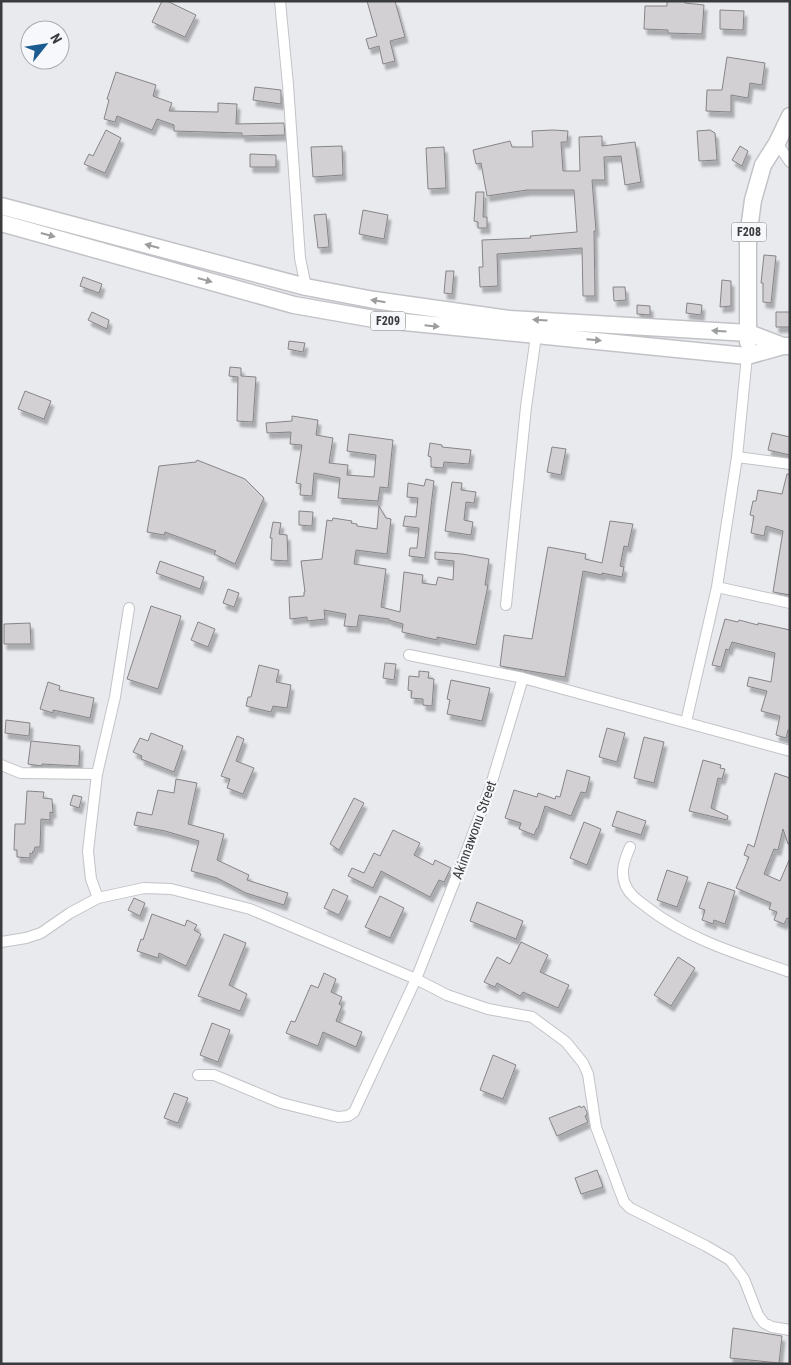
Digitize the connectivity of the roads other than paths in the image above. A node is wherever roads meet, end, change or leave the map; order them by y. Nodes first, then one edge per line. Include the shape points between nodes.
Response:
1 (280, 1) edge
2 (790, 116) edge
3 (777, 143) junction
4 (790, 162) edge
5 (1, 206) edge
6 (1, 223) edge
7 (306, 287) junction
8 (749, 333) junction
9 (536, 336) junction
10 (786, 346) edge
11 (747, 356) junction
12 (737, 457) junction
13 (790, 464) edge
14 (717, 587) junction
15 (790, 603) edge
16 (506, 605) dead end
17 (129, 608) dead end
18 (409, 655) dead end
19 (523, 678) junction
20 (686, 722) junction
21 (790, 751) edge
22 (1, 765) edge
23 (97, 774) junction
24 (630, 847) dead end
25 (98, 898) junction
26 (1, 942) edge
27 (790, 972) edge
28 (416, 979) junction
29 (198, 1075) dead end
30 (790, 1330) edge

1 - 7 street via 300,258
2 - 3 main road, F208
3 - 4 street
3 - 8 main road, F208 via 763,165 753,200 748,237
7 -> 5 main road, F209
6 -> 9 main road, F209 via 294,305 374,319
8 -> 7 main road, F209 via 510,318 374,300
8 - 10 main road, F209
8 - 11 main road, F208
9 -> 11 main road, F209
9 - 16 street
10 - 11 main road, F209
11 - 12 street
12 - 13 street
12 - 14 street
14 - 15 street
14 - 20 street
17 - 23 street via 115,697
18 - 19 street
19 - 20 street
19 - 28 street, Akinnawonu Street via 468,850
20 - 21 street
22 - 23 street via 21,773
23 - 25 street via 88,851 91,879
24 - 27 street via 622,872 624,883 640,902 690,935
25 - 26 street via 41,933
25 - 28 street via 144,888 195,894 250,909
28 - 29 street, Akinnawonu Street via 354,1112 348,1116 338,1117 280,1103 214,1075
28 - 30 street via 472,1004 532,1018 566,1042 588,1074 596,1127 624,1202 730,1260 744,1279 764,1323 772,1328

